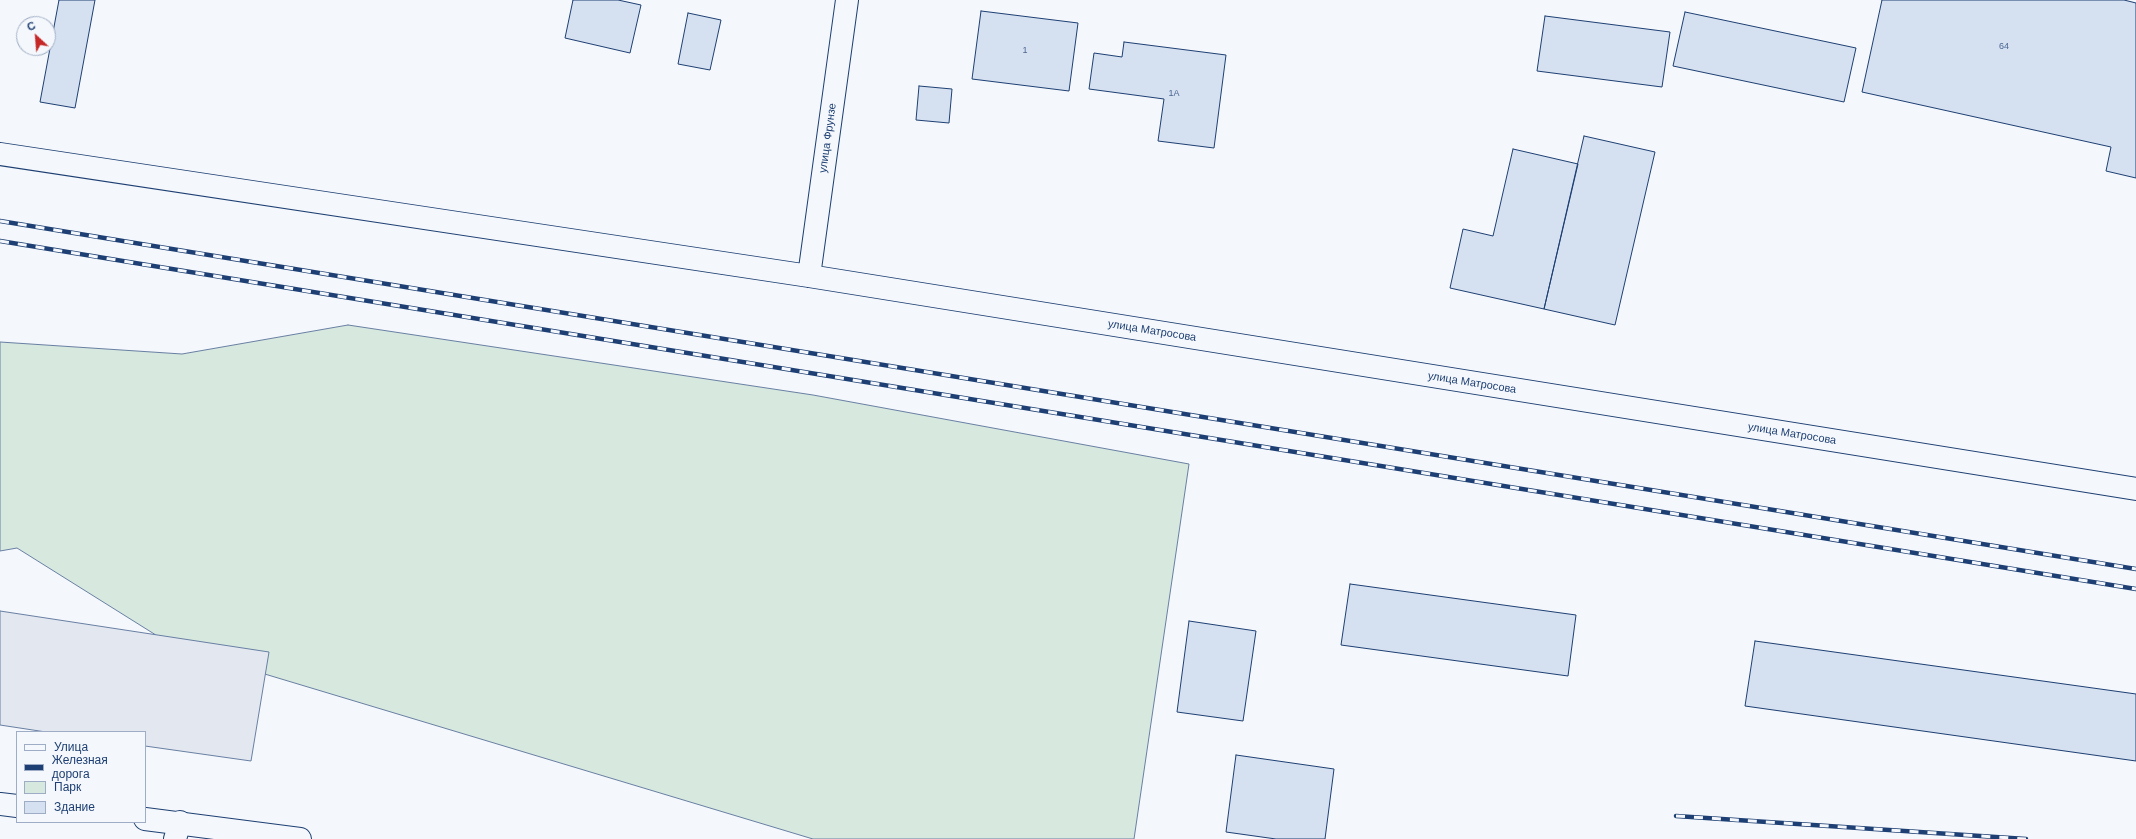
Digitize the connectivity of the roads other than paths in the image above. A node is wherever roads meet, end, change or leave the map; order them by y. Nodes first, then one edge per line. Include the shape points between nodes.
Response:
1 (847, 0) edge
2 (0, 154) edge
3 (809, 276) junction
4 (2136, 489) edge
5 (0, 804) edge
6 (16, 806) edge
7 (146, 819) edge
8 (177, 831) edge
9 (300, 839) edge

1 - 3 street, улица Фрунзе
2 - 3 street, улица Матросова
3 - 4 street, улица Матросова
5 - 6 street
7 - 8 street
8 - 9 street

